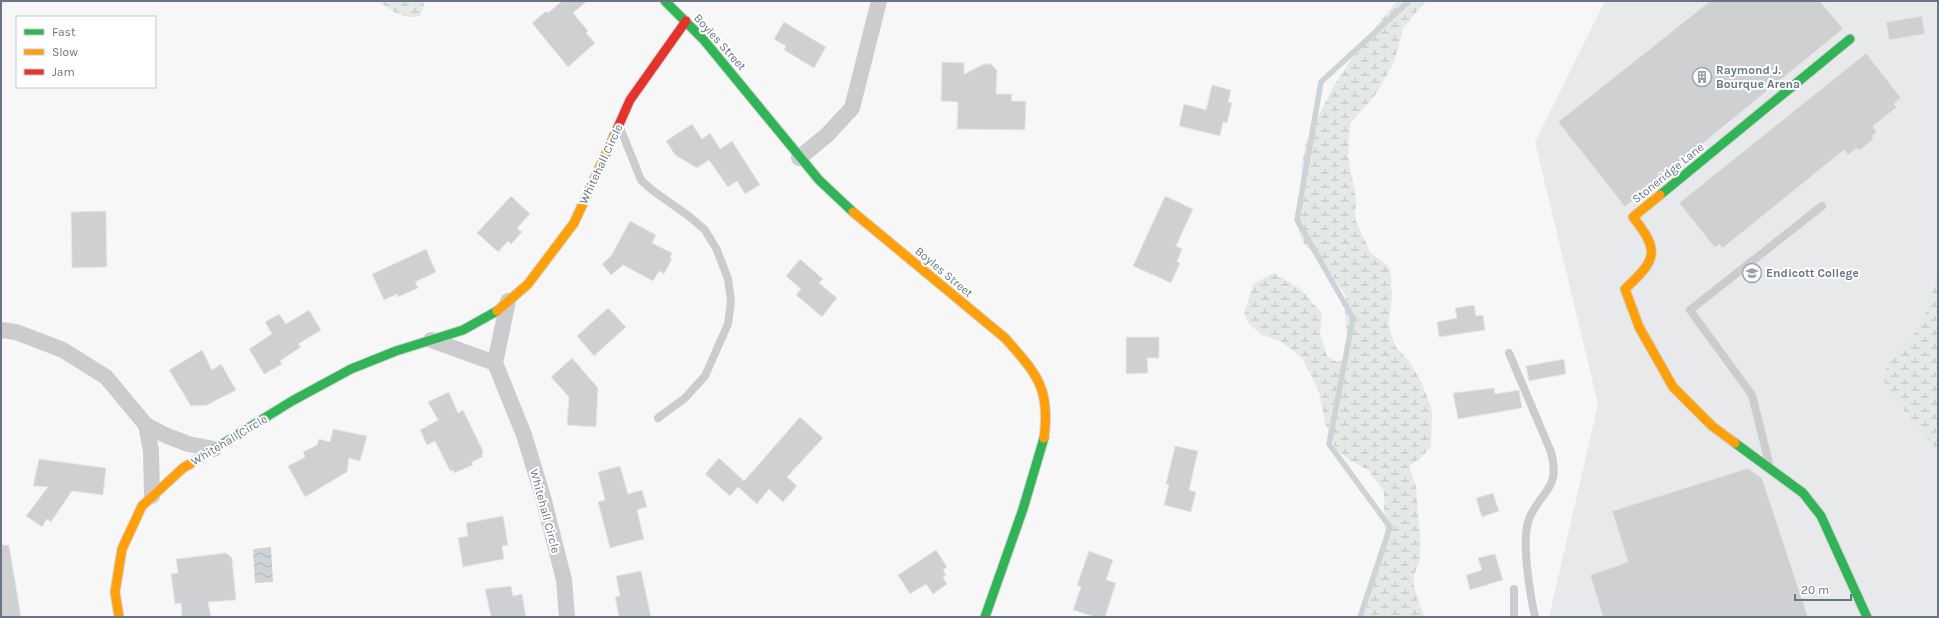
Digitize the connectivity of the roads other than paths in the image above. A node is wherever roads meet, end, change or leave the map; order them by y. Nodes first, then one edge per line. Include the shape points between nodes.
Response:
1 (665, 1) edge
2 (879, 1) edge
3 (686, 21) junction
4 (1850, 38) dead end
5 (619, 125) junction
6 (799, 158) junction
7 (1822, 206) dead end
8 (508, 301) junction
9 (1, 330) edge
10 (431, 340) junction
11 (1509, 353) dead end
12 (495, 363) junction
13 (658, 418) dead end
14 (146, 424) junction
15 (214, 449) junction
16 (1771, 469) junction
17 (152, 496) junction
18 (1514, 589) dead end
19 (119, 617) edge
20 (567, 617) edge
21 (985, 617) edge
22 (1514, 617) edge
23 (1535, 617) edge
24 (1867, 617) edge

1 - 3 street, Boyles Street
2 - 6 street via 852,108 827,135
3 - 5 street, Whitehall Circle via 630,100
3 - 6 street, Boyles Street via 775,125
4 - 16 street, Stoneridge Lane via 1633,217 1653,244 1653,258 1642,274 1625,289 1639,327 1673,387 1712,426
5 - 8 street, Whitehall Circle via 574,223 528,284
5 - 13 lane via 641,180 705,230 718,250 728,279 731,301 728,324 705,376 685,398
6 - 21 street, Boyles Street via 857,215 1005,338 1038,378 1045,419 1040,457 1014,540
7 - 16 lane via 1690,310 1752,395
8 - 10 street, Whitehall Circle via 498,310 463,330
8 - 12 street
9 - 14 street via 16,332 63,350 106,377
10 - 12 street
10 - 15 street, Whitehall Circle via 350,369
11 - 23 lane via 1555,464 1551,487 1529,519 1526,537 1528,590
12 - 20 street, Whitehall Circle via 524,435 543,498 564,580
14 - 15 street via 188,444
14 - 17 street via 151,451
15 - 17 street, Whitehall Circle via 183,468
16 - 24 street, Stoneridge Lane via 1803,493 1821,516
17 - 19 street, Whitehall Circle via 142,506 122,549 115,592
18 - 22 lane

